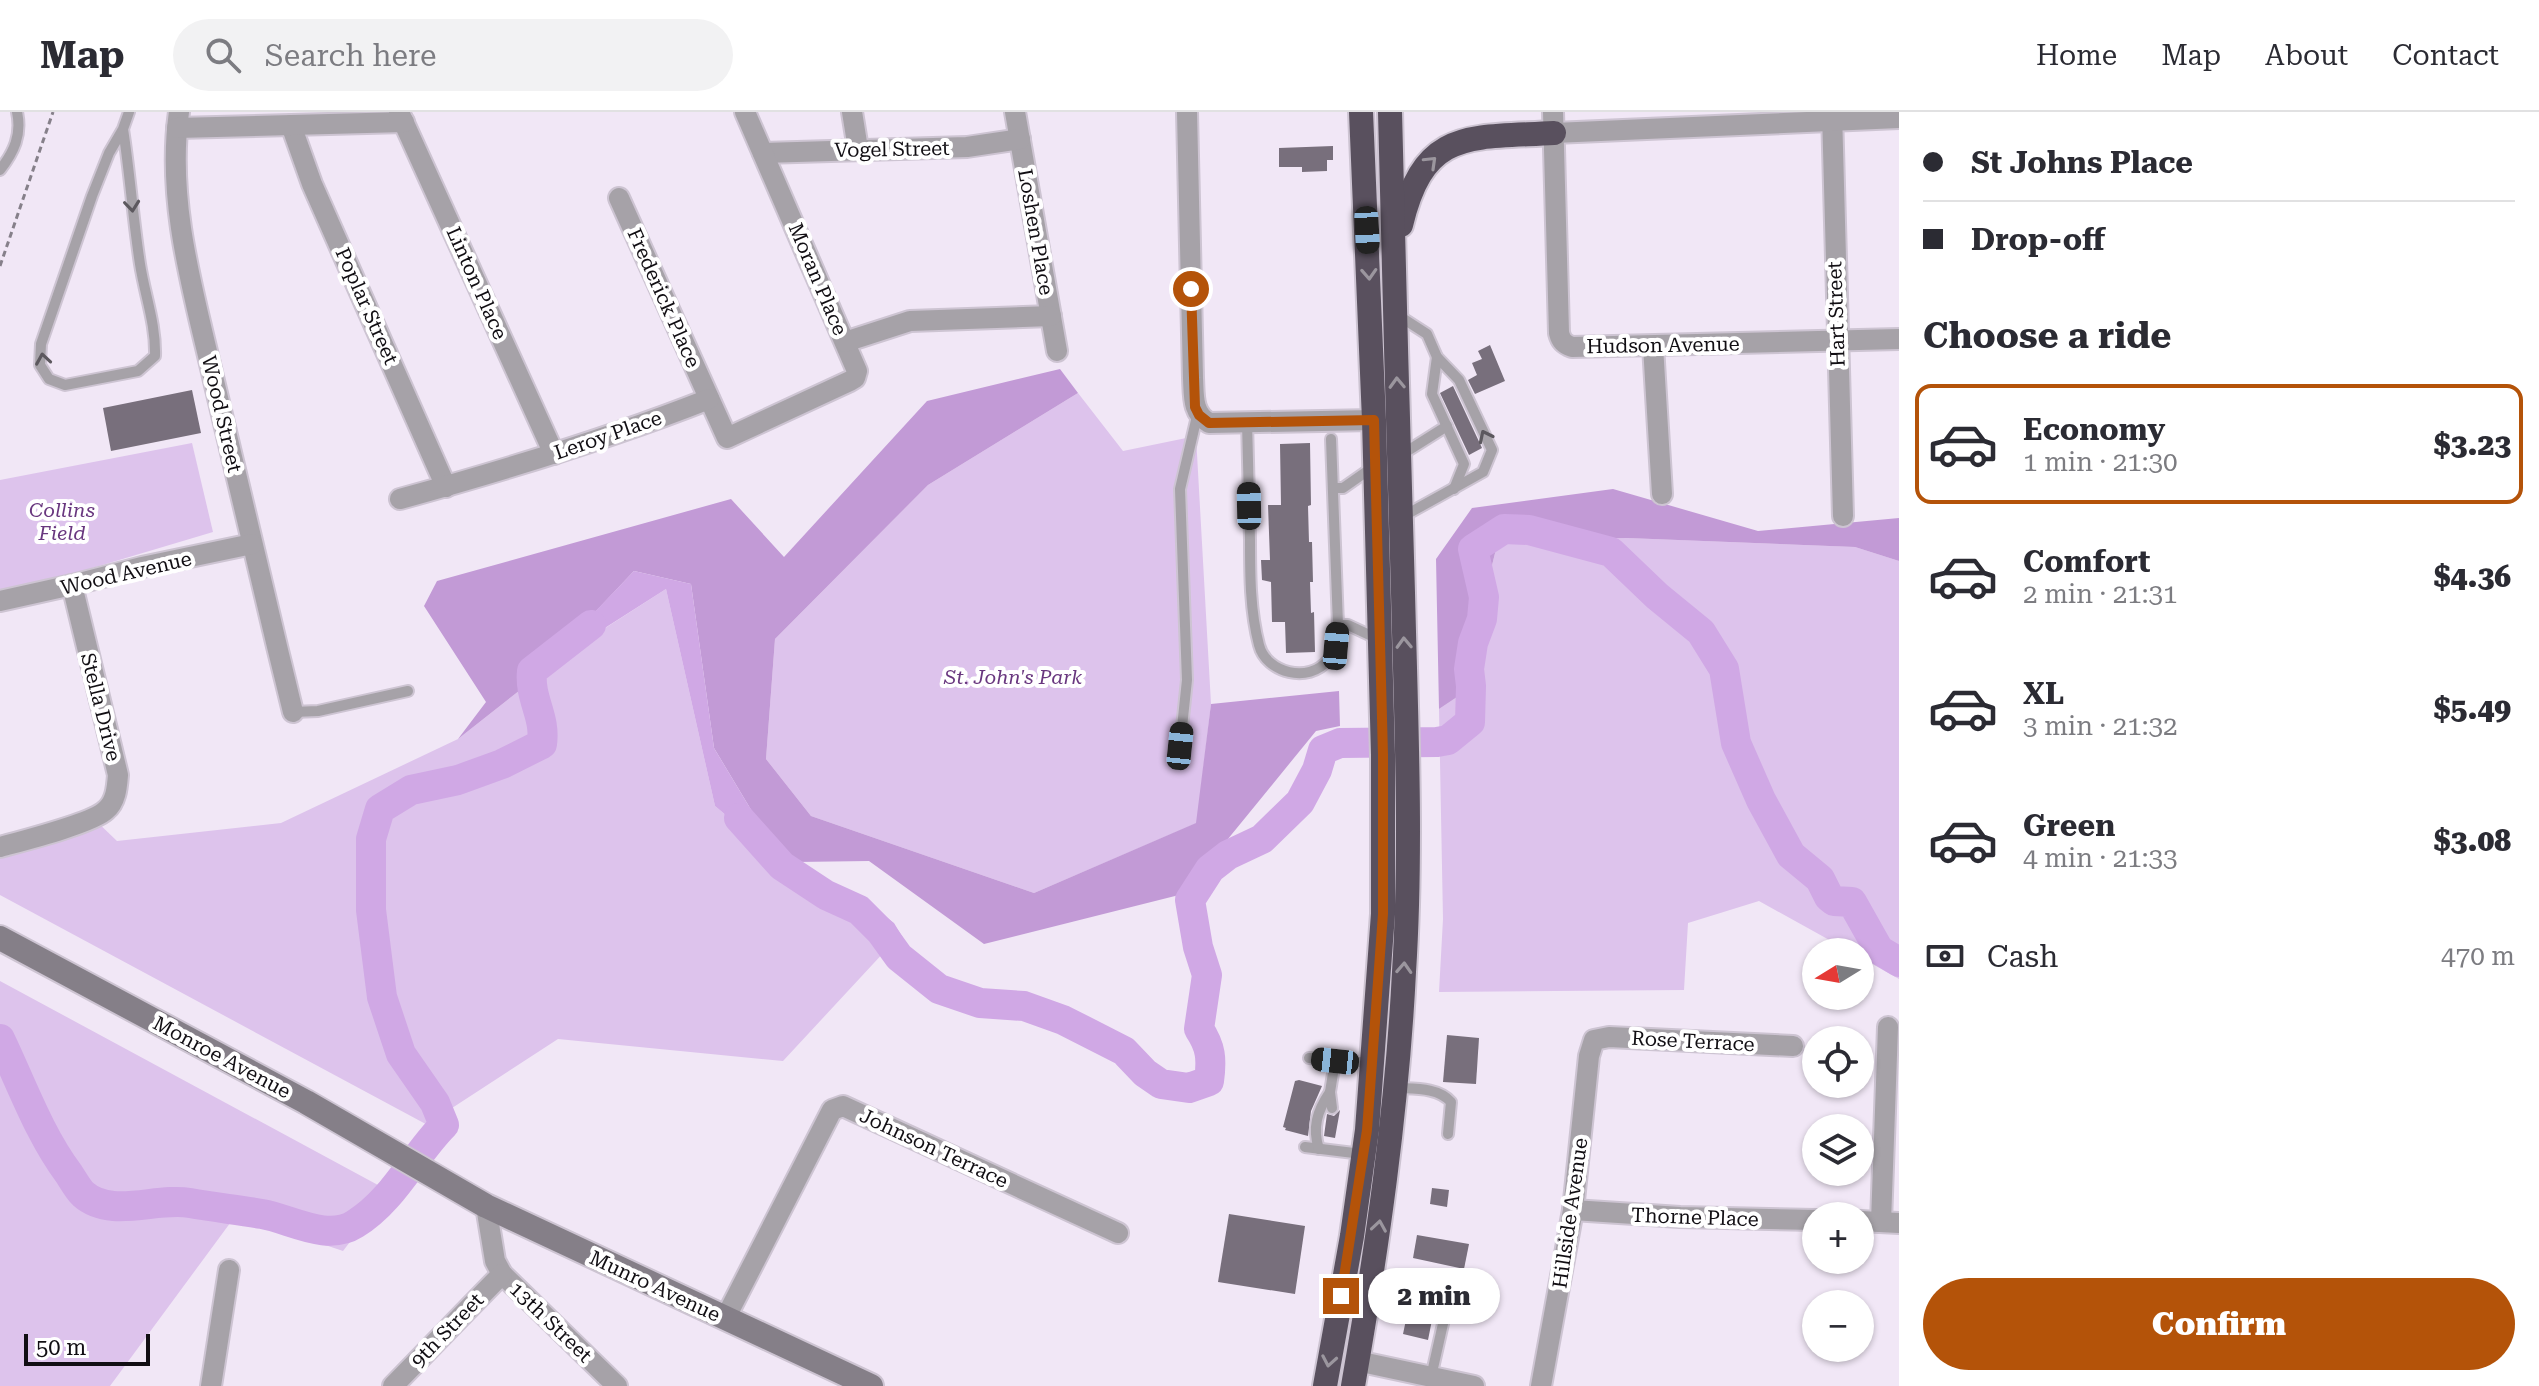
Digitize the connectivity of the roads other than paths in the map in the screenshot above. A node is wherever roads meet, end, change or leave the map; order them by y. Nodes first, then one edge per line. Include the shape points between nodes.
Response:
1 (17, 112) edge
2 (129, 112) edge
3 (745, 112) edge
4 (852, 112) edge
5 (1015, 112) edge
6 (1187, 112) edge
7 (1361, 112) edge
8 (1390, 112) edge
9 (1832, 116) edge
10 (401, 117) edge
11 (1899, 118) edge
12 (178, 120) edge
13 (1554, 122) edge
14 (291, 125) junction
15 (123, 129) junction
16 (1020, 139) junction
17 (858, 149) junction
18 (763, 153) junction
19 (0, 170) edge
20 (619, 198) dead end
21 (1393, 258) junction
22 (1395, 313) junction
23 (1051, 316) junction
24 (1899, 339) edge
25 (1836, 341) junction
26 (845, 342) junction
27 (1653, 346) junction
28 (1057, 351) dead end
29 (1437, 357) junction
30 (709, 399) junction
31 (1198, 412) junction
32 (1374, 420) junction
33 (1247, 422) junction
34 (1447, 426) junction
35 (1331, 439) dead end
36 (554, 454) junction
37 (1399, 456) junction
38 (1375, 465) junction
39 (446, 487) junction
40 (1333, 488) junction
41 (1454, 489) junction
42 (1662, 494) dead end
43 (400, 499) dead end
44 (1843, 516) dead end
45 (1401, 518) junction
46 (252, 544) junction
47 (72, 585) junction
48 (0, 601) edge
49 (1338, 625) junction
50 (1380, 640) junction
51 (408, 691) dead end
52 (293, 712) joint
53 (1394, 720) junction
54 (1180, 746) dead end
55 (1395, 756) junction
56 (0, 847) edge
57 (0, 938) edge
58 (1888, 1027) dead end
59 (1594, 1040) joint
60 (1793, 1046) dead end
61 (1309, 1058) dead end
62 (1335, 1061) junction
63 (1372, 1063) junction
64 (1396, 1088) junction
65 (1330, 1092) junction
66 (1332, 1108) dead end
67 (1448, 1134) dead end
68 (1327, 1136) dead end
69 (1305, 1147) dead end
70 (1319, 1149) junction
71 (1363, 1154) junction
72 (442, 1180) joint
73 (486, 1206) junction
74 (1573, 1210) junction
75 (1802, 1220) edge
76 (1880, 1222) edge
77 (1118, 1233) dead end
78 (229, 1270) dead end
79 (502, 1274) junction
80 (1370, 1282) junction
81 (725, 1319) junction
82 (1357, 1361) junction
83 (1417, 1379) edge
84 (211, 1386) edge
85 (393, 1386) edge
86 (617, 1386) edge
87 (871, 1386) edge
88 (1325, 1386) edge
89 (1353, 1386) edge
90 (1474, 1386) edge
91 (1541, 1386) edge

1 - 19 lane via 16,144
2 - 15 lane
3 - 18 street, Moran Place
4 - 17 street
5 - 16 street, Loshen Place
6 - 31 street
7 -> 32 highway
8 - 21 highway
9 - 11 street
9 - 13 street
9 - 25 street, Hart Street
10 - 14 street
10 - 36 street, Linton Place
12 - 14 street
12 - 46 street, Wood Street via 177,192 184,245
21 -> 13 highway via 1409,195 1433,158 1457,143
13 - 27 street, Hudson Avenue via 1561,340 1572,347
14 - 39 street, Poplar Street
15 -> 15 lane via 155,356 138,371 65,385 49,379 40,365 41,344 92,196
16 - 17 street, Vogel Street via 967,147
16 - 23 street, Loshen Place
17 - 18 street, Vogel Street
18 - 26 street, Moran Place
20 - 30 street, Frederick Place
21 - 22 highway
22 - 29 lane via 1427,334
37 -> 22 highway
23 - 26 street via 910,321
23 - 28 street, Loshen Place
24 - 25 street, Hudson Avenue
25 - 27 street, Hudson Avenue
25 - 44 street, Hart Street
26 - 30 street, Moran Place via 855,378 727,438
27 - 42 street
29 - 34 lane via 1432,394
41 -> 29 lane via 1483,472 1492,450 1459,380
30 - 36 street, Leroy Place
31 - 33 street via 1209,423
31 - 54 lane via 1180,489 1187,680
32 - 33 street
32 - 38 highway
33 - 49 lane via 1251,589 1259,647 1268,663 1282,671 1310,671 1330,659
34 - 37 lane
34 - 41 lane via 1464,464
35 - 40 lane
36 - 39 street, Leroy Place
37 - 45 highway
38 - 40 lane via 1343,488
38 - 50 highway
39 - 43 street, Leroy Place
40 - 49 lane
41 - 45 lane
53 -> 45 highway
46 - 47 street, Wood Avenue
46 - 52 street, Wood Street
47 - 48 street, Wood Avenue
47 - 56 street, Stella Drive via 117,788 111,805 97,816
49 - 50 lane
50 - 53 highway
51 - 52 lane
53 - 55 highway
55 - 63 highway
64 -> 55 highway via 1407,902
57 - 72 street, Monroe Avenue
58 - 76 street
59 - 60 street, Rose Terrace
59 - 74 street, Hillside Avenue
61 - 62 lane
62 - 63 lane
62 - 65 lane
63 - 71 highway
64 - 67 lane via 1447,1096
80 -> 64 highway
65 - 66 lane
65 - 70 lane via 1320,1106 1314,1133
68 - 70 lane
69 - 70 lane
70 - 71 lane
71 -> 88 highway
72 - 73 street, Munro Avenue
73 - 79 street, 13th Street
73 - 81 street, Munro Avenue
74 - 75 street, Thorne Place
74 - 91 street, Hillside Avenue
77 - 81 street, Johnson Terrace via 843,1106 832,1110
78 - 84 street
79 - 85 street, 9th Street
79 - 86 street, 13th Street
80 - 82 highway
80 - 83 lane via 1446,1300
81 - 87 street, Munro Avenue
82 - 83 street
82 - 89 highway
83 - 90 street

